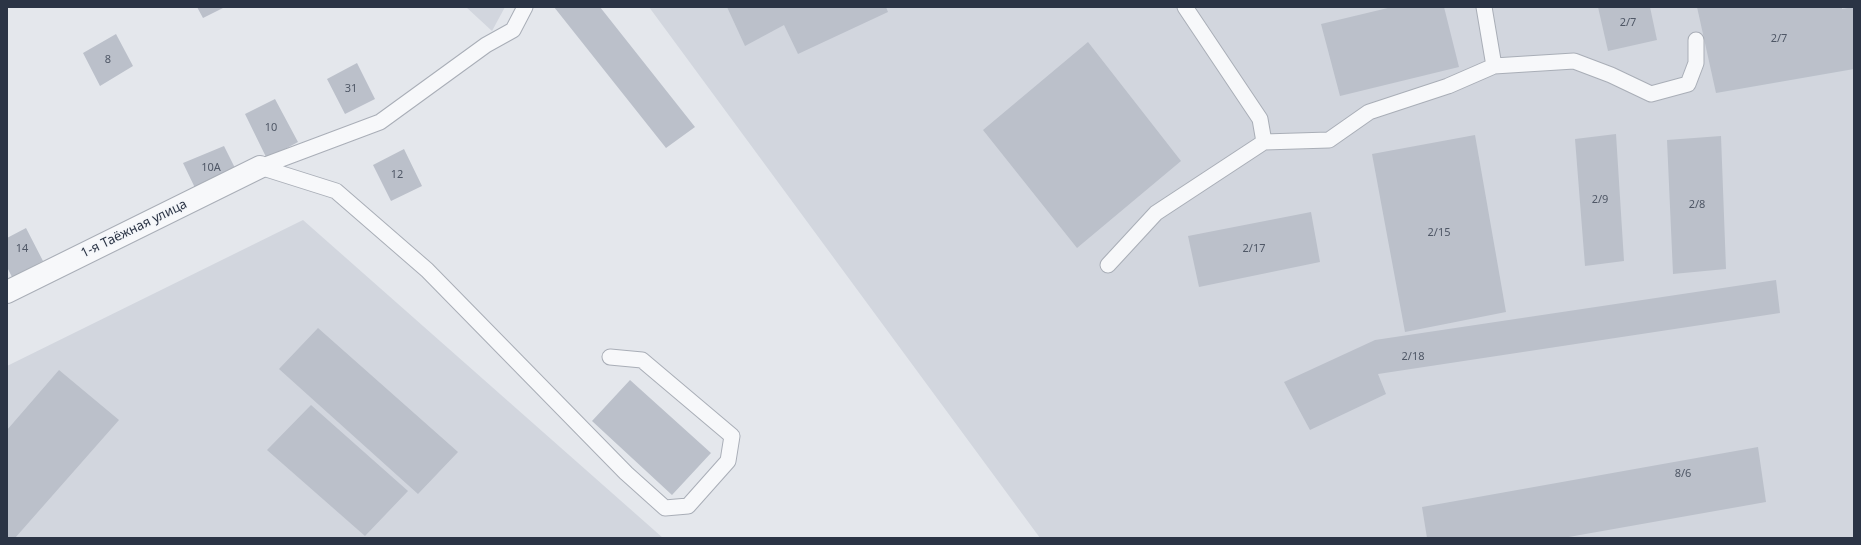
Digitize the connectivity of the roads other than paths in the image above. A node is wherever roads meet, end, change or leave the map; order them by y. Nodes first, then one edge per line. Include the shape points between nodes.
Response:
1 (525, 7) edge
2 (1185, 7) edge
3 (1484, 7) edge
4 (1696, 40) dead end
5 (1494, 66) junction
6 (1264, 142) junction
7 (260, 167) junction
8 (1108, 265) dead end
9 (7, 292) edge
10 (610, 358) dead end

1 - 7 lane via 513,30 486,45 380,122
2 - 6 lane via 1260,119
3 - 5 lane
4 - 5 lane via 1696,63 1688,84 1651,94 1574,61
5 - 6 lane via 1448,86 1369,112 1329,140
6 - 8 lane via 1156,213
7 - 9 street, 1-я Таёжная улица
7 - 10 lane via 336,191 427,270 626,473 664,508 688,506 728,461 732,436 642,360

